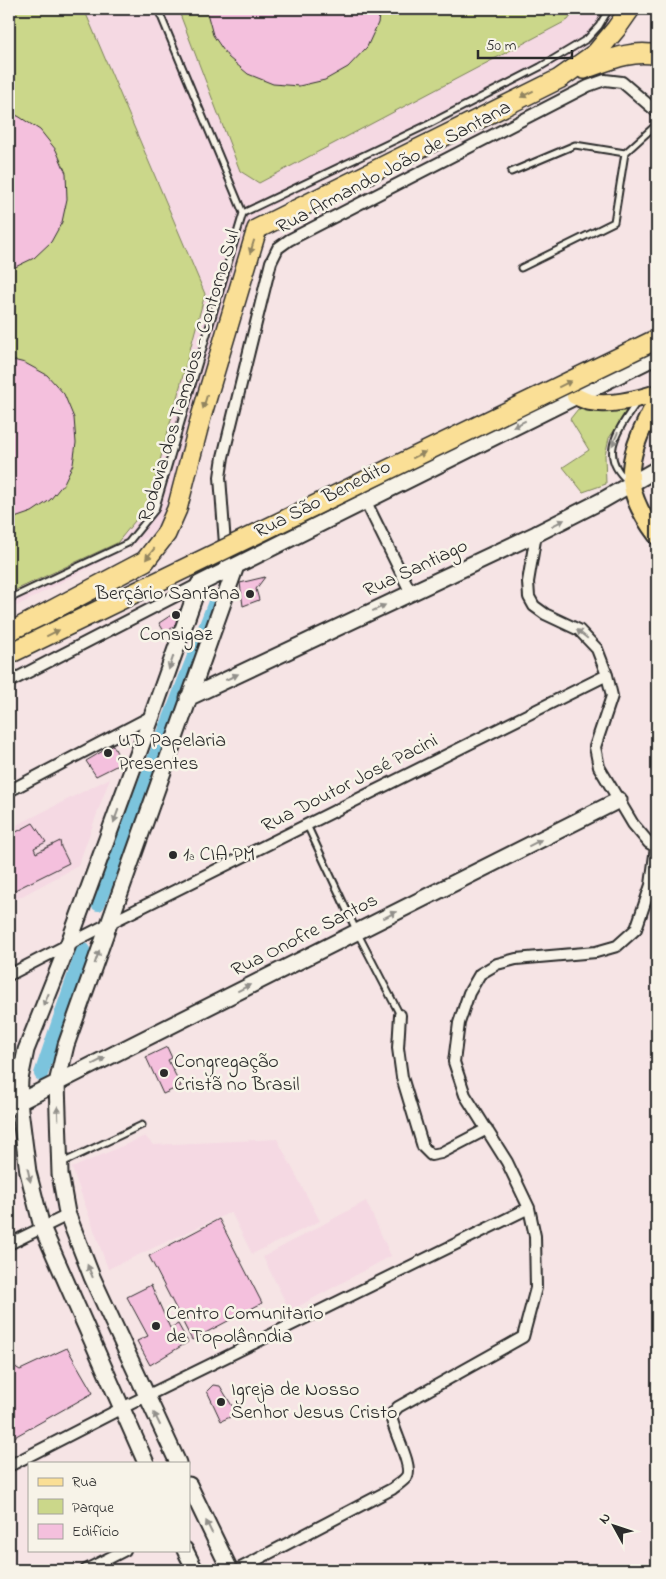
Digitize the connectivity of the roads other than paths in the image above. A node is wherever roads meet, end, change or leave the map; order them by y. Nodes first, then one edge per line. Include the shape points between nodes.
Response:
1 (158, 9) edge
2 (609, 9) edge
3 (630, 9) edge
4 (657, 55) edge
5 (559, 79) junction
6 (657, 112) edge
7 (657, 124) edge
8 (625, 153) junction
9 (511, 172) dead end
10 (243, 213) junction
11 (522, 268) dead end
12 (657, 339) edge
13 (657, 356) edge
14 (657, 393) edge
15 (575, 396) junction
16 (640, 398) junction
17 (657, 399) edge
18 (657, 469) edge
19 (631, 484) junction
20 (365, 500) junction
21 (536, 534) junction
22 (657, 536) edge
23 (232, 568) junction
24 (199, 584) junction
25 (411, 593) junction
26 (9, 599) edge
27 (9, 633) edge
28 (9, 654) edge
29 (606, 675) junction
30 (9, 682) edge
31 (188, 698) junction
32 (152, 716) junction
33 (9, 790) edge
34 (619, 800) junction
35 (307, 825) junction
36 (656, 847) edge
37 (108, 924) junction
38 (357, 932) junction
39 (68, 945) junction
40 (9, 975) edge
41 (400, 1015) joint
42 (14, 1082) edge
43 (57, 1083) junction
44 (14, 1104) edge
45 (142, 1125) dead end
46 (487, 1129) junction
47 (60, 1164) junction
48 (529, 1208) junction
49 (68, 1216) junction
50 (42, 1227) junction
51 (9, 1244) edge
52 (146, 1396) junction
53 (122, 1408) junction
54 (146, 1462) edge
55 (178, 1462) edge
56 (9, 1466) edge
57 (190, 1487) edge
58 (121, 1552) edge
59 (186, 1552) edge
60 (86, 1570) edge
61 (195, 1570) edge
62 (230, 1570) edge
63 (237, 1570) edge

1 - 10 lane
2 - 10 lane via 587,39 540,67
3 - 5 highway, Rodovia dos Tamoios - Contorno Sul via 596,53
4 - 5 highway, Rodovia dos Tamoios - Contorno Sul via 647,52 616,57
5 -> 27 highway, Rodovia dos Tamoios - Contorno Sul via 257,229 177,509 166,534 145,561
6 - 23 street, Rua Armando João de Santana via 622,82 606,80 588,86 278,248 271,262 220,477
7 - 8 lane
8 - 9 lane via 574,145
8 - 11 lane via 614,222
10 - 26 lane via 155,510 128,543
28 -> 12 highway, bridge
13 - 15 street, Rua São Benedito
14 - 16 main road
15 - 16 main road via 602,403
15 -> 20 street, Rua São Benedito
16 -> 19 lane via 612,446 614,466
17 - 19 main road via 634,447
18 - 19 street, Rua Santiago
21 -> 19 street, Rua Santiago
19 - 22 main road via 646,520
20 - 23 street, Rua São Benedito
20 - 25 street
21 - 25 street, Rua Santiago
29 -> 21 street via 597,649 588,638 579,630 545,614 534,606 529,597 528,582
23 - 24 street, Rua São Benedito
23 - 31 street
24 - 30 street, Rua São Benedito
24 -> 32 street
31 -> 25 street, Rua Santiago
29 - 34 street via 612,696 595,747 599,767
29 - 35 street, Rua Doutor José Pacini
31 - 37 street
32 - 33 street
32 -> 39 street
34 - 36 street via 633,824
38 -> 34 street, Rua Onofre Santos
35 - 37 street, Rua Doutor José Pacini
35 - 38 lane
36 - 46 street via 650,885 636,929 617,946 596,952 516,959 497,964 480,974 469,993 459,1023 454,1062 465,1095
37 - 39 street, Rua Doutor José Pacini
43 -> 37 street via 66,1045
38 - 41 lane
43 -> 38 street, Rua Onofre Santos
39 - 40 street, Rua Doutor José Pacini
39 -> 42 street
41 - 46 street via 398,1048 402,1077 423,1147 431,1155 441,1153
42 - 44 street
43 - 44 street, Rua Onofre Santos
47 -> 43 street
44 -> 50 street
45 - 47 lane
46 - 48 street
47 - 49 street
48 - 52 street
48 - 63 street via 535,1236 536,1288 523,1337 394,1411 392,1425 409,1468 407,1476 399,1484
49 - 50 street
52 -> 49 street
50 - 51 street
50 - 53 street
52 - 53 street
55 -> 52 street
53 - 54 street
53 - 56 street
62 -> 57 street
58 - 60 street
59 - 61 street

